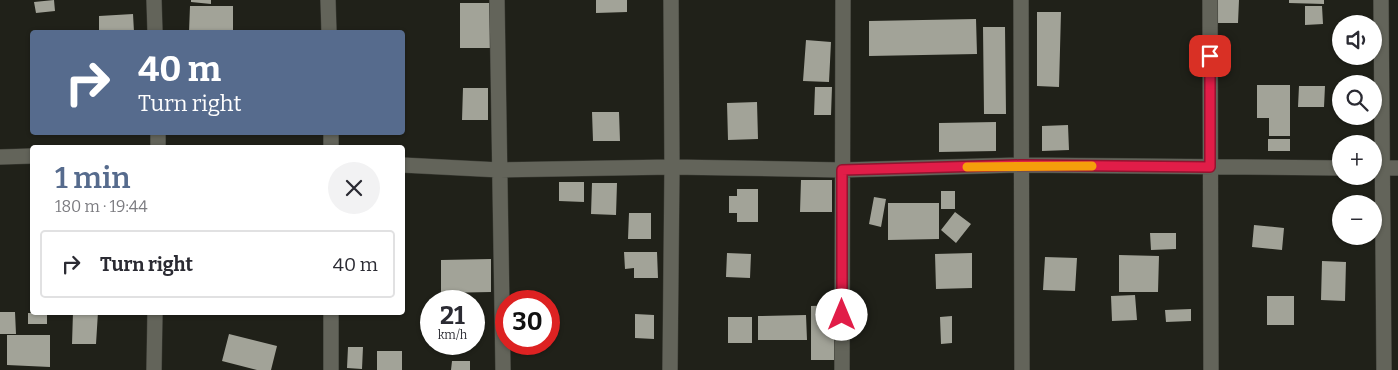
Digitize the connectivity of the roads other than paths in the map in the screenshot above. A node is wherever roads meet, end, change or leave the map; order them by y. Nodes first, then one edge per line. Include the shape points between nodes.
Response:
1 (154, 0) edge
2 (328, 0) edge
3 (497, 0) edge
4 (671, 0) edge
5 (843, 0) edge
6 (1022, 0) edge
7 (1210, 0) edge
8 (1381, 0) edge
9 (155, 30) edge
10 (329, 30) edge
11 (1379, 135) edge
12 (30, 156) edge
13 (0, 157) edge
14 (405, 165) edge
15 (1021, 165) junction
16 (672, 167) junction
17 (1210, 167) junction
18 (1332, 168) edge
19 (1382, 168) edge
20 (1398, 168) edge
21 (500, 170) junction
22 (842, 170) junction
23 (1379, 185) edge
24 (155, 315) edge
25 (331, 315) edge
26 (154, 370) edge
27 (331, 370) edge
28 (503, 370) edge
29 (670, 370) edge
30 (842, 370) edge
31 (1022, 370) edge
32 (1211, 370) edge
33 (1384, 370) edge

1 - 9 street
2 - 10 street
3 - 21 street
4 - 16 street
5 - 22 street
6 - 15 street
7 - 17 street
8 - 11 street
12 - 13 street
14 - 21 street
15 - 17 street
15 - 22 street
15 - 31 street
16 - 21 street
16 - 22 street
16 - 29 street
17 - 18 street
17 - 32 street
19 - 20 street
21 - 28 street
22 - 30 street
23 - 33 street
24 - 26 street
25 - 27 street

